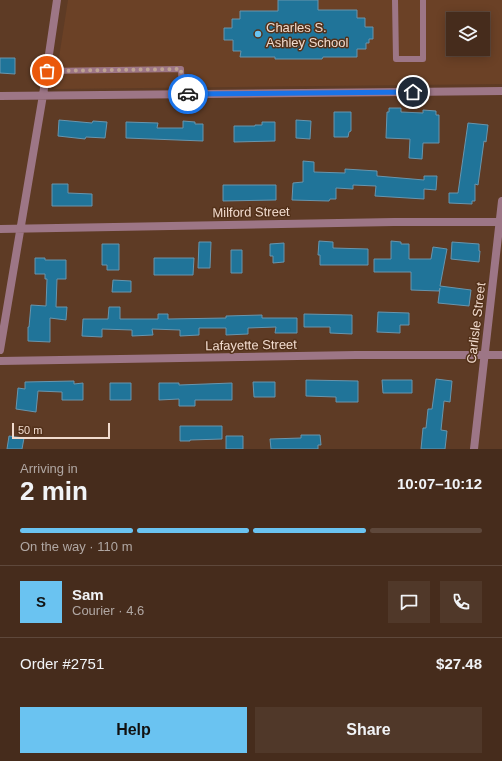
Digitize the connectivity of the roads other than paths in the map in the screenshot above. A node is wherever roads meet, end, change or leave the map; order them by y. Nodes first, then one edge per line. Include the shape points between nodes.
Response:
1 (57, 0) edge
2 (395, 0) edge
3 (423, 0) edge
4 (47, 71) junction
5 (502, 91) edge
6 (182, 94) junction
7 (43, 95) junction
8 (0, 96) edge
9 (502, 200) edge
10 (501, 222) edge
11 (0, 229) edge
12 (21, 229) junction
13 (0, 350) edge
14 (502, 355) edge
15 (484, 356) junction
16 (0, 361) edge
17 (474, 449) edge

1 - 4 street
2 - 3 lane via 396,59 423,59
4 - 6 lane via 181,69
4 - 7 street
5 - 6 street
6 - 7 street
7 - 8 street
7 - 12 street
9 - 10 street, Carlisle Street
10 - 12 street, Milford Street
10 - 15 street, Carlisle Street
11 - 12 street, Milford Street
12 - 13 street
14 - 15 street, Lafayette Street
15 - 16 street, Lafayette Street via 356,355
15 - 17 street, Carlisle Street

